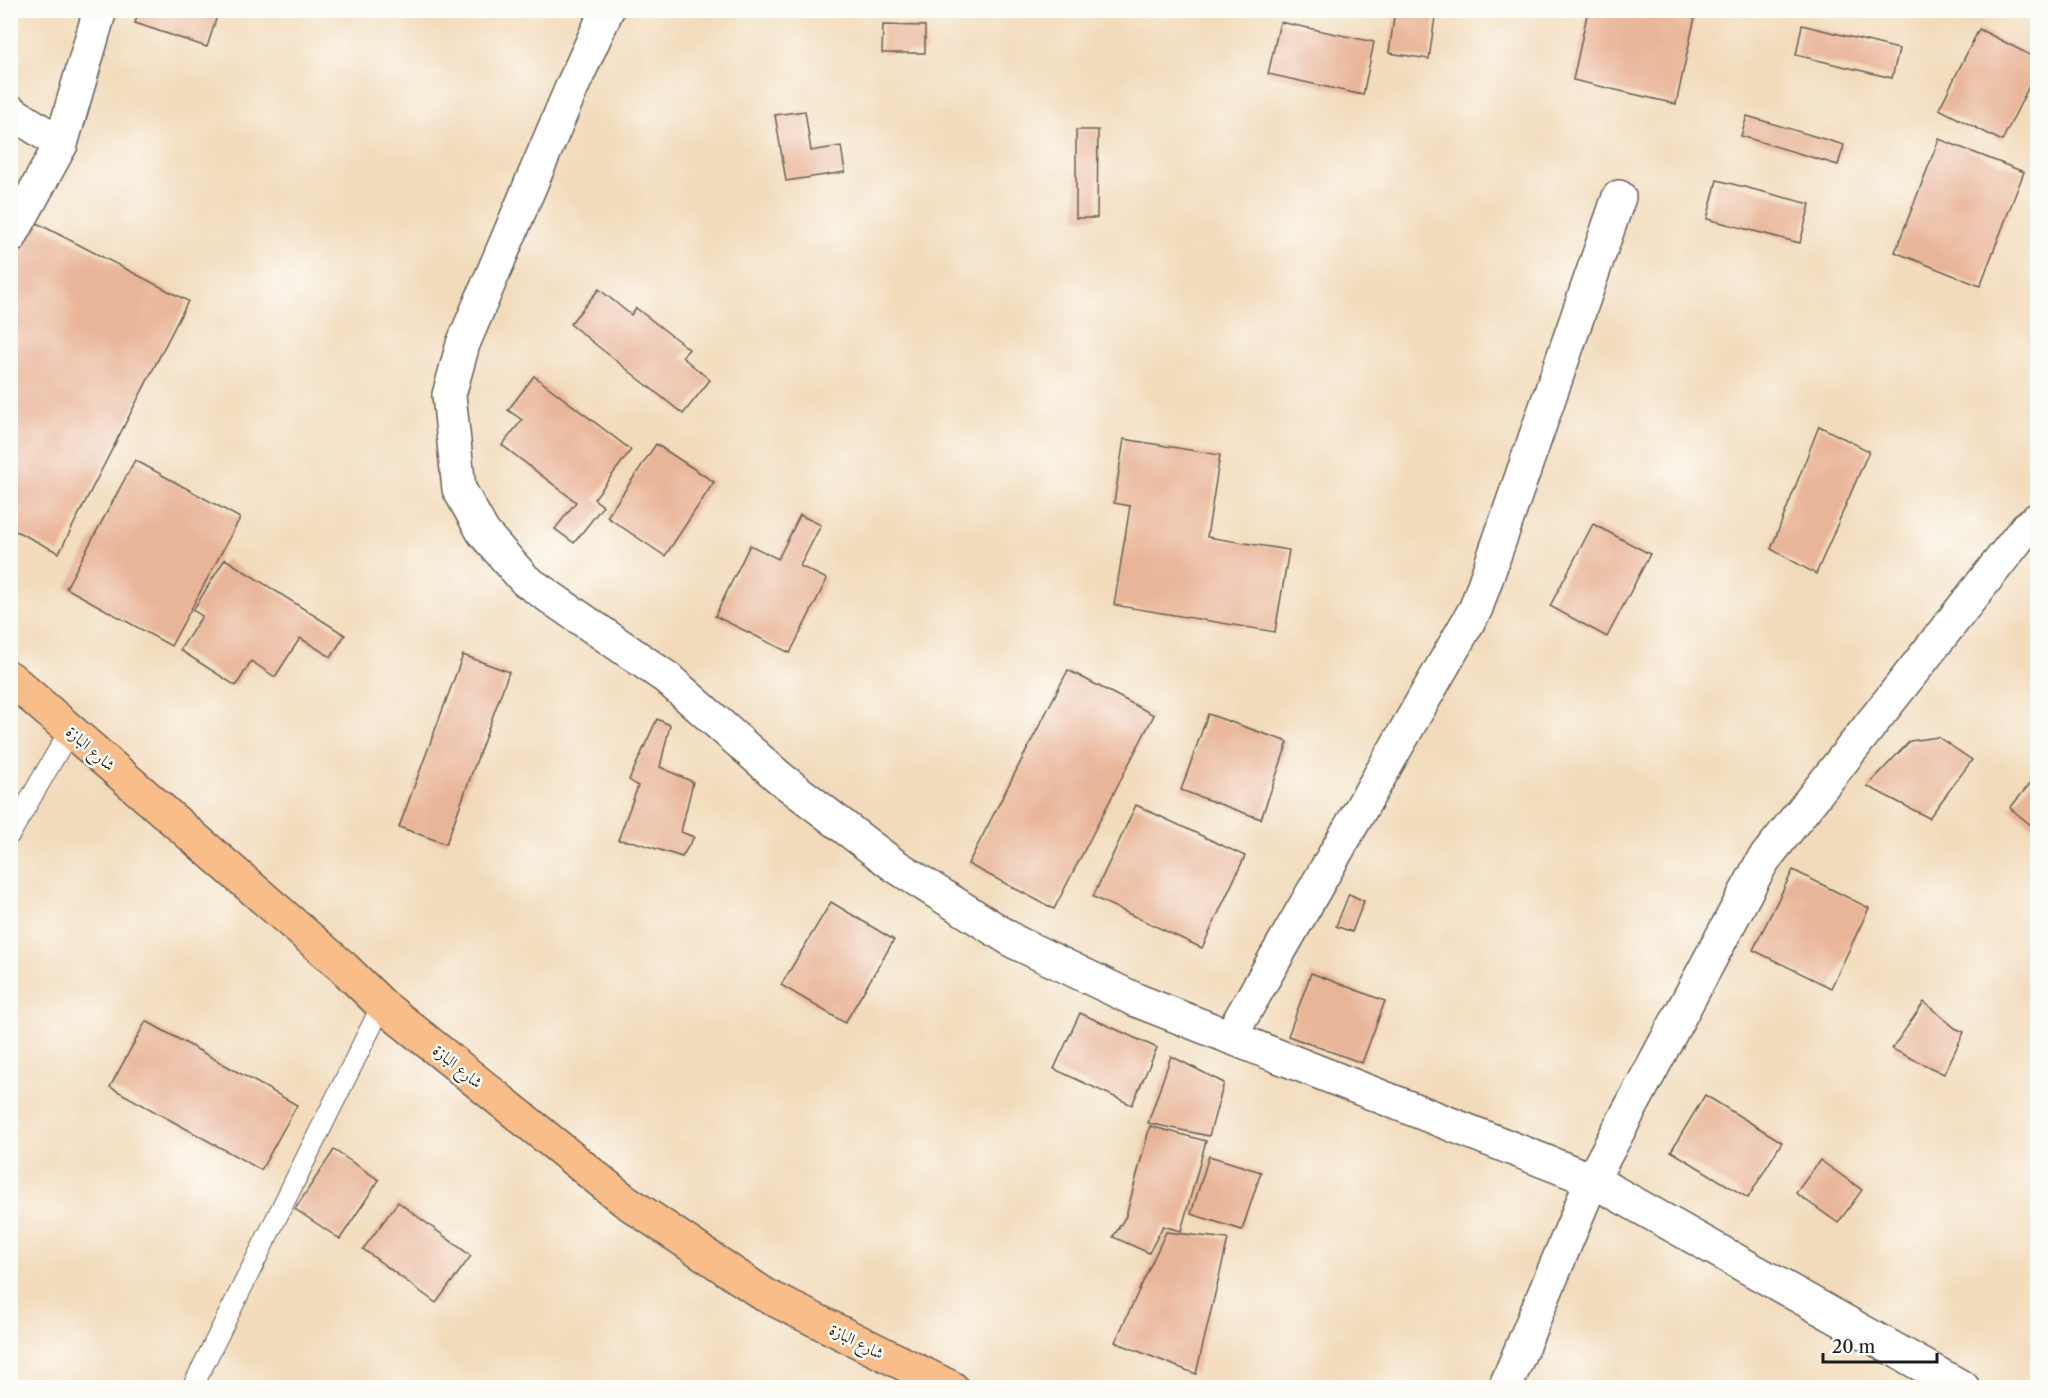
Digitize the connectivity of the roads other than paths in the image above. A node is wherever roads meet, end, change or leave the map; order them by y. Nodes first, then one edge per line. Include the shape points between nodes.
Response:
1 (100, 10) edge
2 (607, 10) edge
3 (10, 111) edge
4 (61, 144) junction
5 (1618, 197) dead end
6 (10, 237) edge
7 (2037, 519) edge
8 (10, 678) edge
9 (70, 730) junction
10 (10, 834) edge
11 (382, 1005) junction
12 (1230, 1037) junction
13 (1592, 1179) junction
14 (192, 1388) edge
15 (952, 1388) edge
16 (1505, 1388) edge
17 (1963, 1388) edge

1 - 4 street
2 - 12 street via 463,344 449,395 459,489 483,532 525,580 667,678 780,778 894,865 1015,942 1136,1000
3 - 4 street
4 - 6 street
5 - 12 street via 1476,608
7 - 13 street via 2027,526 1762,862
8 - 9 main road, شارع البازة
9 - 10 lane
9 - 11 main road, شارع البازة
11 - 14 lane
11 - 15 main road, شارع البازة via 633,1206 765,1295
12 - 13 street
13 - 16 street
13 - 17 street

